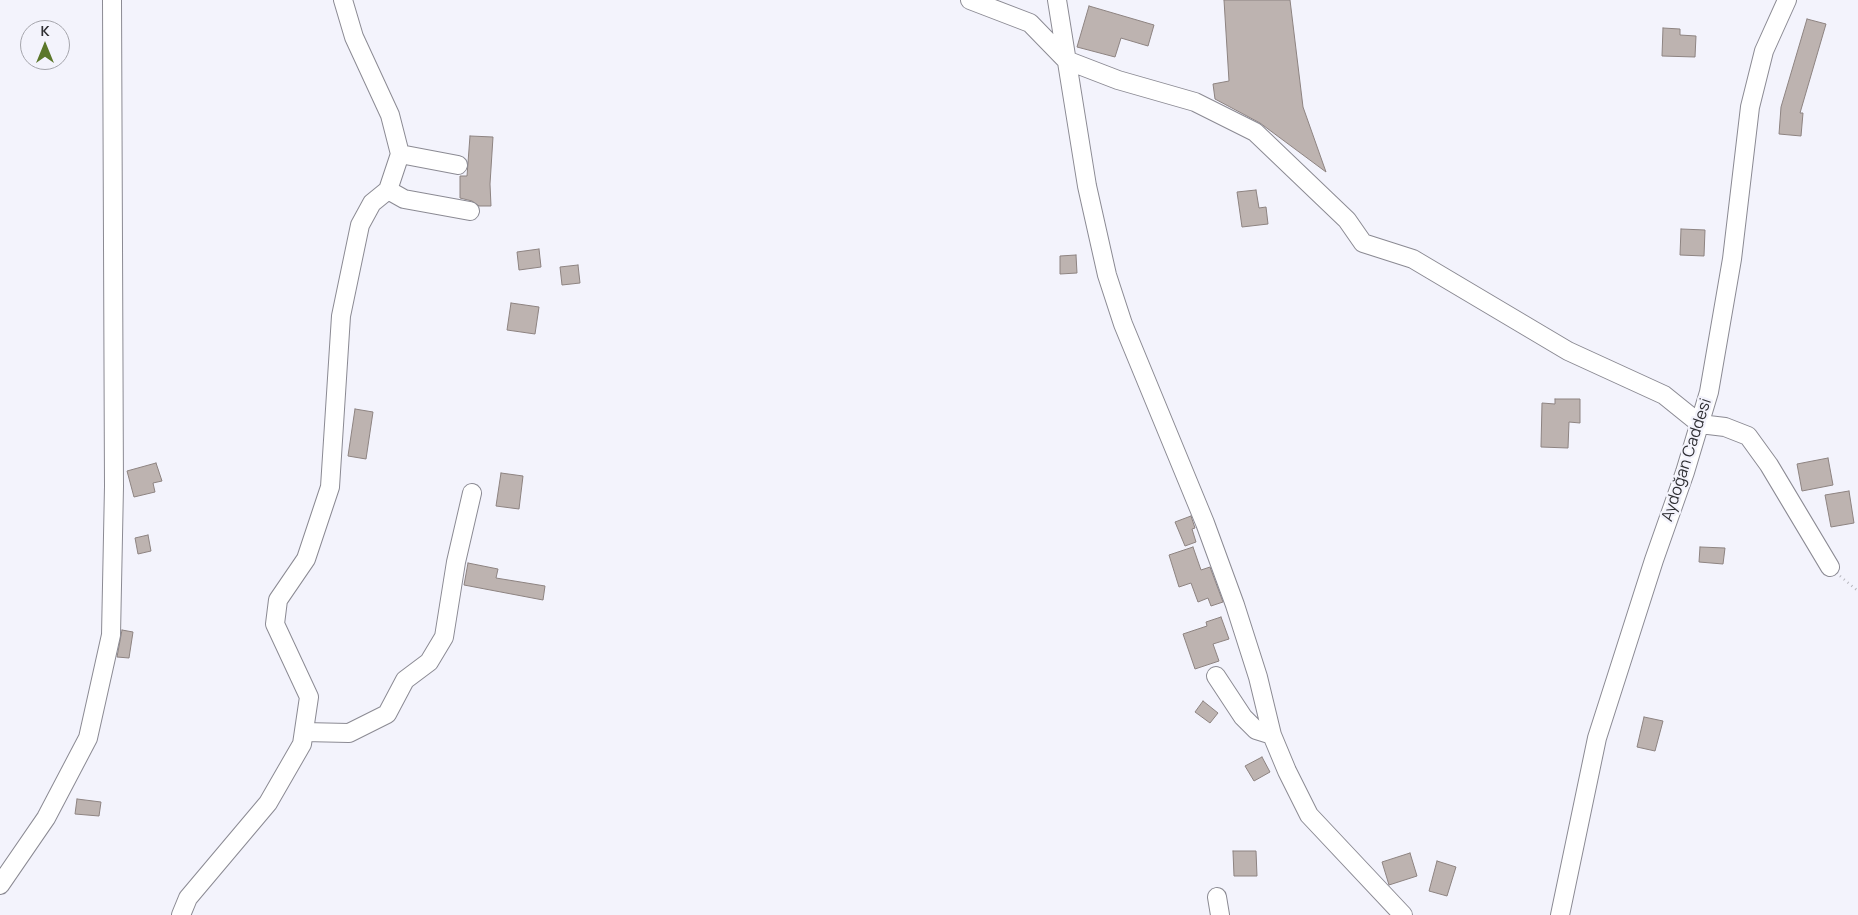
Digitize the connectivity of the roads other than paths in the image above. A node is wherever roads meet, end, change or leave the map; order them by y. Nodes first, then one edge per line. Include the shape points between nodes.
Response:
1 (112, 0) edge
2 (343, 0) edge
3 (970, 0) edge
4 (1057, 0) edge
5 (1787, 0) edge
6 (1066, 60) junction
7 (400, 154) junction
8 (458, 165) dead end
9 (388, 190) junction
10 (470, 211) dead end
11 (1700, 424) junction
12 (472, 493) dead end
13 (1830, 567) road end
14 (1216, 676) dead end
15 (304, 732) junction
16 (1272, 735) junction
17 (0, 885) edge
18 (1217, 897) dead end
19 (181, 915) edge
20 (1220, 915) edge
21 (1403, 915) edge
22 (1560, 915) edge

1 - 17 street via 114,486 111,635 88,738 46,818
2 - 7 street via 354,37 390,115
3 - 6 street via 1030,23
4 - 6 street
5 - 11 street, Aydoğan Caddesi via 1764,51 1750,107 1732,260 1709,392
6 - 11 street via 1118,80 1195,102 1255,132 1347,220 1363,243 1413,259 1568,351 1664,395
6 - 16 street via 1087,186 1107,275 1123,324 1202,514 1235,605
7 - 8 street
7 - 9 street
9 - 10 street via 404,199
9 - 15 street via 372,203 360,225 341,316 330,486 306,558 278,600 275,624 309,697
11 - 13 street via 1726,427 1748,436
11 - 22 street, Aydoğan Caddesi via 1597,738
12 - 15 street via 456,562 444,637 429,662 405,680 387,714 349,733
14 - 16 street via 1243,717 1256,730
15 - 19 street via 302,744 268,804 188,898
16 - 21 street via 1309,815
18 - 20 street

